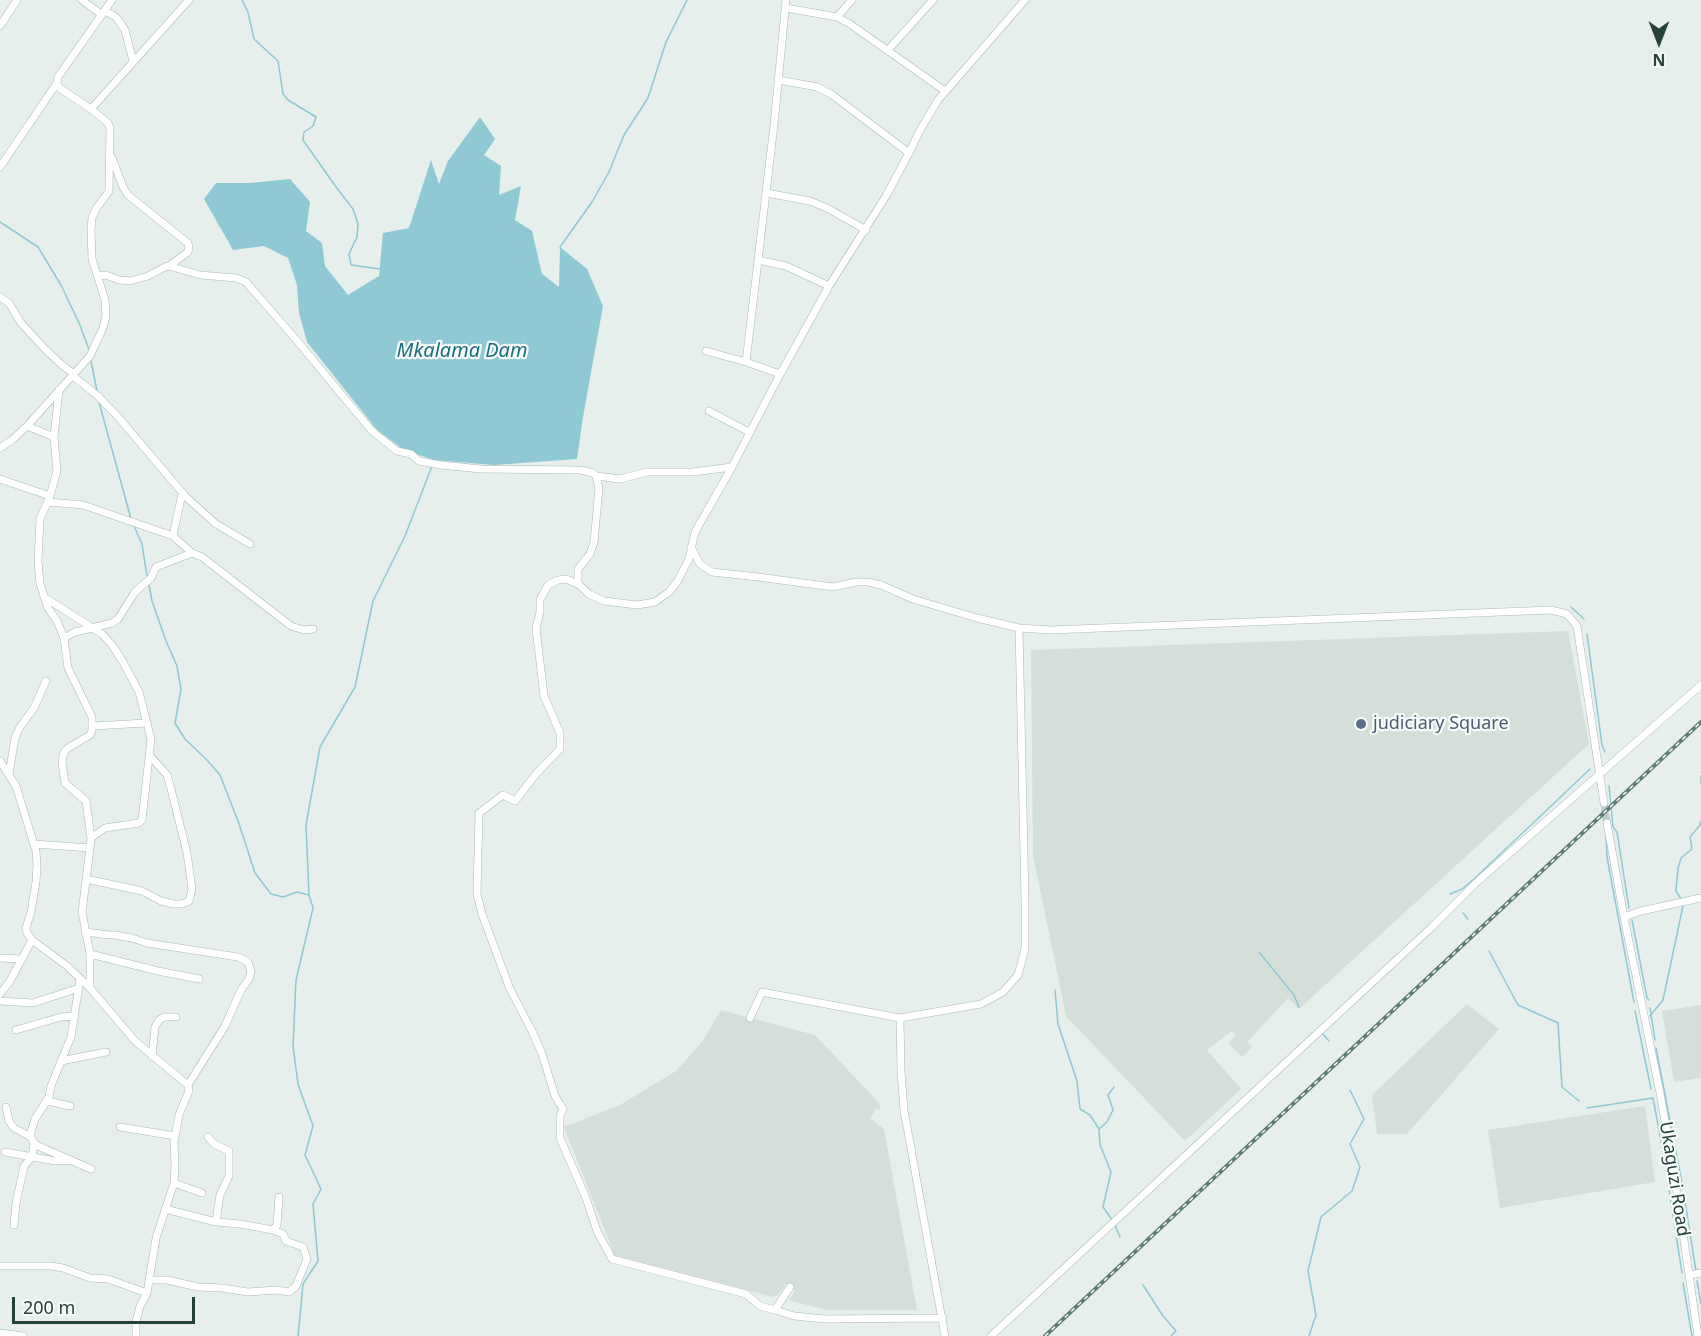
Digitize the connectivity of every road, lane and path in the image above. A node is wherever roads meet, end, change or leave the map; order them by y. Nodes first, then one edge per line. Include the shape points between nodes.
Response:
1 (17, 0) edge
2 (82, 0) edge
3 (112, 0) edge
4 (189, 0) edge
5 (852, 0) edge
6 (933, 0) edge
7 (1025, 0) edge
8 (786, 4) edge
9 (103, 13) junction
10 (837, 17) junction
11 (1, 24) edge
12 (888, 50) junction
13 (133, 61) junction
14 (778, 80) junction
15 (57, 83) junction
16 (945, 91) junction
17 (91, 109) junction
18 (909, 153) junction
19 (110, 154) junction
20 (0, 167) edge
21 (766, 193) junction
22 (866, 230) junction
23 (758, 260) junction
24 (169, 266) junction
25 (98, 276) junction
26 (830, 286) junction
27 (0, 297) edge
28 (706, 351) dead end
29 (746, 362) junction
30 (780, 374) junction
31 (74, 375) junction
32 (59, 390) junction
33 (709, 411) dead end
34 (27, 426) junction
35 (749, 432) junction
36 (54, 437) junction
37 (0, 448) edge
38 (732, 467) junction
39 (596, 476) junction
40 (0, 479) edge
41 (182, 494) junction
42 (49, 499) junction
43 (172, 537) junction
44 (250, 544) dead end
45 (691, 548) junction
46 (192, 553) junction
47 (578, 584) junction
48 (44, 596) junction
49 (1019, 627) junction
50 (93, 628) junction
51 (313, 629) dead end
52 (64, 638) junction
53 (46, 681) dead end
54 (1701, 685) edge
55 (146, 723) junction
56 (93, 726) junction
57 (150, 756) junction
58 (0, 761) edge
59 (9, 774) junction
60 (1599, 774) junction
61 (1604, 802) tunnel mouth
62 (1607, 823) tunnel mouth
63 (91, 838) junction
64 (34, 843) junction
65 (90, 848) junction
66 (86, 879) junction
67 (1701, 898) edge
68 (1624, 917) junction
69 (85, 932) junction
70 (32, 940) junction
71 (90, 954) junction
72 (0, 958) edge
73 (22, 959) junction
74 (80, 979) junction
75 (199, 979) dead end
76 (79, 988) junction
77 (90, 988) junction
78 (0, 994) edge
79 (0, 1001) edge
80 (75, 1016) junction
81 (176, 1017) dead end
82 (750, 1018) dead end
83 (900, 1018) junction
84 (16, 1030) dead end
85 (106, 1052) dead end
86 (152, 1056) junction
87 (61, 1061) junction
88 (188, 1085) junction
89 (47, 1101) junction
90 (70, 1106) dead end
91 (6, 1107) dead end
92 (120, 1127) dead end
93 (175, 1136) junction
94 (208, 1137) dead end
95 (33, 1140) junction
96 (5, 1152) dead end
97 (32, 1157) junction
98 (72, 1161) junction
99 (91, 1169) dead end
100 (174, 1183) junction
101 (202, 1193) dead end
102 (279, 1197) dead end
103 (165, 1209) junction
104 (216, 1222) junction
105 (14, 1225) dead end
106 (273, 1230) junction
107 (0, 1266) edge
108 (1701, 1273) edge
109 (1689, 1275) junction
110 (149, 1280) junction
111 (790, 1287) dead end
112 (147, 1293) junction
113 (775, 1310) junction
114 (943, 1318) junction
115 (0, 1333) edge
116 (23, 1336) edge
117 (136, 1336) edge
118 (945, 1336) edge
119 (991, 1336) edge
120 (1698, 1336) edge

1 - 11 street
2 - 9 street
3 - 9 street
4 - 13 street
5 - 10 street
6 - 12 street
7 - 16 street
8 - 10 street
8 - 14 street
9 - 13 street via 116,17 125,30
9 - 15 street
10 - 12 street
12 - 16 street
13 - 17 street
14 - 18 street via 817,87 831,94
14 - 21 street
15 - 17 street
15 - 20 street
16 - 18 street
17 - 19 street via 108,123
18 - 22 street
19 - 24 street via 128,195 188,243 188,252
19 - 25 street via 110,191 92,218 92,259
21 - 22 street via 810,201
21 - 23 street
22 - 26 street
23 - 26 street via 786,266
23 - 29 street
24 - 25 street via 130,281
24 - 39 street via 246,282 372,431 397,451 441,465 581,470
25 - 31 street via 105,300 104,328 90,356
26 - 30 street
27 - 31 street via 45,349
28 - 29 street
29 - 30 street
30 - 35 street
31 - 32 street
31 - 41 street via 119,418
32 - 34 street
32 - 36 street
33 - 35 street
34 - 36 street
34 - 37 street
35 - 38 street
36 - 42 street via 57,467
38 - 39 street via 647,472 620,479
38 - 45 street via 695,531
39 - 47 street via 599,488 593,548 578,569
40 - 42 street
41 - 43 street
41 - 44 street via 216,524
42 - 43 street via 83,505
42 - 48 street via 40,519 38,540
43 - 46 street
45 - 47 street via 677,582 654,602 637,605 604,601
45 - 49 street via 700,564 711,572 833,587 868,582 913,599
46 - 50 street via 156,567 118,619
46 - 51 street via 291,626
47 - 113 street via 558,580 548,585 540,600 536,628 541,675 544,696 560,733 560,749 515,801 503,795 479,813 477,894 482,914 563,1109 560,1138 612,1259 746,1294 760,1306
48 - 50 street
48 - 52 street
49 - 60 street via 1051,630 1551,610 1567,614 1577,626
49 - 83 street via 1025,950 1018,975 1003,992 981,1004
50 - 52 street
50 - 55 street via 106,638 123,662 139,692
52 - 56 street via 68,668
53 - 59 street via 15,738
54 - 60 street
55 - 56 street
55 - 57 street via 151,739
56 - 63 street via 90,735 68,748 62,762 65,783 86,801
57 - 63 street via 141,822 105,828
57 - 66 street via 167,775 171,789 188,853 192,889 189,901 173,904 142,891
58 - 59 street
59 - 64 street
60 - 61 street
60 - 119 street via 1478,881
62 - 68 street, Ukaguzi Road
63 - 65 street
64 - 65 street
64 - 70 street via 37,866 26,928
65 - 66 street
66 - 69 street via 82,903
67 - 68 street
68 - 109 street, Ukaguzi Road via 1660,1093
69 - 71 street
69 - 88 street via 238,957 248,962 249,979
70 - 73 street
70 - 74 street
71 - 75 street
71 - 77 street
72 - 73 street
73 - 78 street
74 - 76 street
74 - 77 street
76 - 79 street via 33,1003
76 - 80 street
77 - 86 street
80 - 84 street
80 - 87 street
81 - 86 street via 159,1020
82 - 83 street via 762,992
83 - 114 street via 904,1110
85 - 87 street
86 - 88 street
87 - 89 street
88 - 93 street
89 - 90 street
89 - 95 street via 35,1119
91 - 95 street via 14,1128
92 - 93 street
93 - 100 street
94 - 104 street via 219,1148 229,1149 229,1176 220,1195
95 - 97 street
95 - 98 street
96 - 97 street
97 - 98 street
97 - 105 street via 24,1166
98 - 99 street
100 - 101 street
100 - 103 street
102 - 106 street via 277,1225
103 - 104 street
103 - 110 street
104 - 106 street
106 - 110 street via 283,1234 286,1241 303,1247 307,1259 297,1286 290,1292 248,1292
107 - 112 street via 63,1268
108 - 109 street
109 - 120 street, Ukaguzi Road
110 - 112 street
111 - 113 street
112 - 117 street via 140,1306
113 - 114 street via 825,1319
114 - 118 street
115 - 116 street

